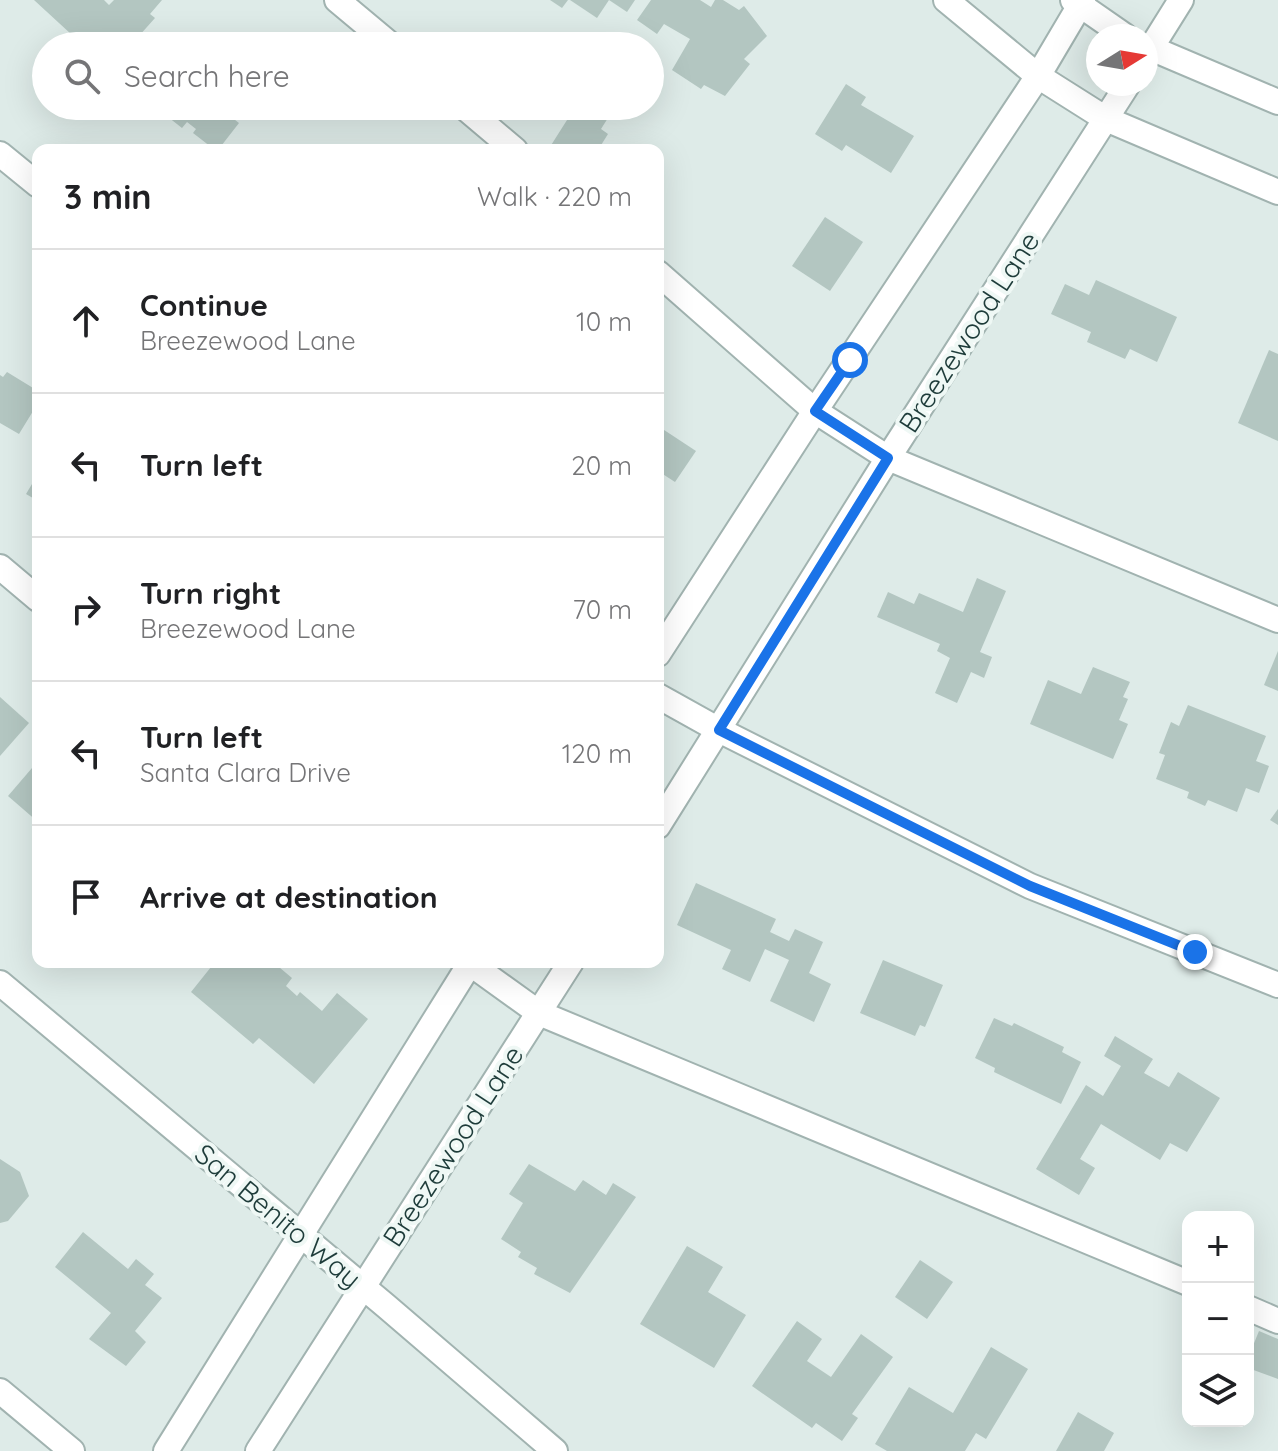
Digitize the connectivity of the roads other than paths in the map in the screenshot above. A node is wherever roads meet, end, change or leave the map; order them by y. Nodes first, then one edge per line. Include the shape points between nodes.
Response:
1 (337, 0) edge
2 (946, 0) edge
3 (1181, 0) edge
4 (1078, 2) edge
5 (1108, 24) edge
6 (375, 32) edge
7 (1158, 35) edge
8 (1158, 54) edge
9 (1038, 76) junction
10 (1120, 96) edge
11 (1278, 102) edge
12 (1106, 119) junction
13 (480, 120) edge
14 (508, 144) edge
15 (0, 154) edge
16 (32, 180) edge
17 (1278, 192) edge
18 (664, 278) edge
19 (815, 411) junction
20 (888, 458) junction
21 (0, 567) edge
22 (32, 594) edge
23 (1278, 620) edge
24 (664, 645) edge
25 (664, 699) edge
26 (719, 730) junction
27 (664, 817) edge
28 (467, 968) edge
29 (477, 968) edge
30 (567, 968) edge
31 (0, 983) edge
32 (1278, 985) edge
33 (539, 1013) junction
34 (301, 1234) junction
35 (1182, 1281) edge
36 (363, 1287) junction
37 (1254, 1311) edge
38 (1278, 1321) edge
39 (0, 1391) edge
40 (72, 1451) edge
41 (166, 1451) edge
42 (258, 1451) edge
43 (555, 1451) edge

1 - 6 street
2 - 9 street
3 - 7 street
4 - 5 street
4 - 9 street
8 - 11 street
9 - 12 street
9 - 19 street
10 - 12 street, Breezewood Lane
12 - 17 street
12 - 20 street, Breezewood Lane
13 - 14 street
15 - 16 street
18 - 19 street
19 - 20 street
19 - 24 street
20 - 23 street
20 - 26 street, Breezewood Lane
21 - 22 street
25 - 26 street
26 - 27 street, Breezewood Lane
26 - 32 street via 1030,886
28 - 34 street
29 - 33 street
30 - 33 street, Breezewood Lane
31 - 34 street, San Benito Way
33 - 35 street
33 - 36 street, Breezewood Lane
34 - 36 street, San Benito Way
34 - 41 street
36 - 42 street, Breezewood Lane
36 - 43 street, San Benito Way
37 - 38 street
39 - 40 street

